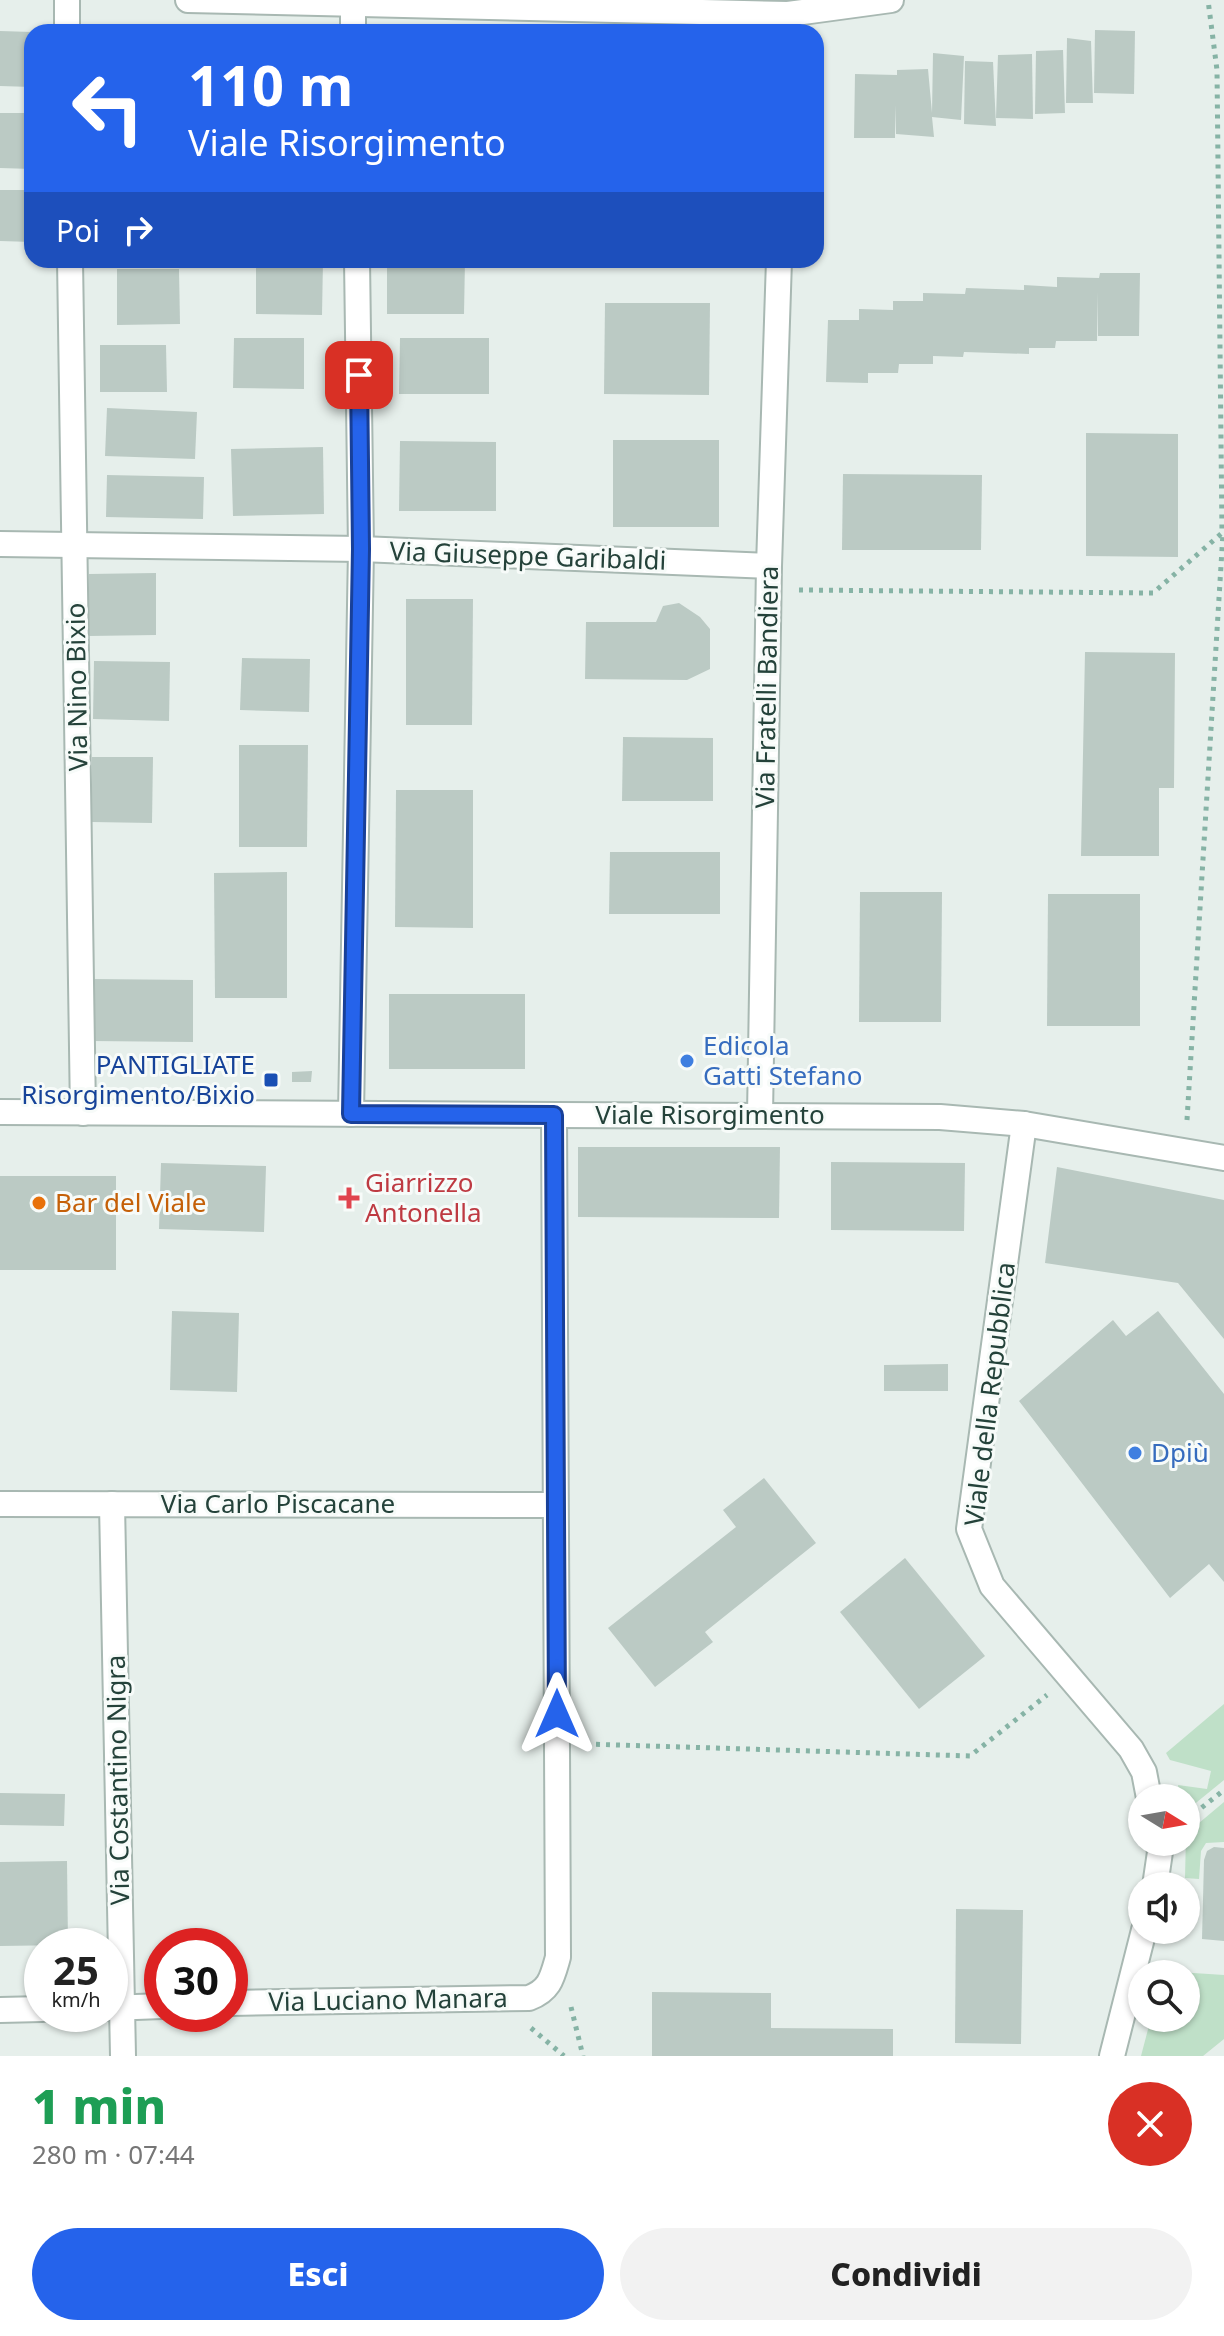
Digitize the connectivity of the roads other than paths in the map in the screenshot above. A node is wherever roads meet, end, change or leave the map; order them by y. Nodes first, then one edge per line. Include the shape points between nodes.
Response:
1 (67, 0) edge
2 (188, 0) edge
3 (891, 0) edge
4 (353, 2) edge
5 (787, 23) edge
6 (67, 24) edge
7 (353, 24) edge
8 (70, 268) edge
9 (357, 268) edge
10 (779, 268) edge
11 (0, 544) edge
12 (74, 545) junction
13 (361, 549) junction
14 (769, 578) junction
15 (0, 1112) edge
16 (83, 1113) junction
17 (351, 1114) junction
18 (554, 1115) junction
19 (760, 1115) junction
20 (1024, 1124) junction
21 (1224, 1158) edge
22 (0, 1504) edge
23 (112, 1504) junction
24 (555, 1505) junction
25 (1146, 1784) edge
26 (115, 1928) edge
27 (1140, 1944) edge
28 (248, 2003) edge
29 (24, 2009) edge
30 (0, 2010) edge
31 (120, 2032) edge
32 (123, 2056) edge
33 (1112, 2056) edge

1 - 6 street
2 - 4 street
3 - 5 street
4 - 5 street
4 - 7 street
8 - 12 street, Via Nino Bixio
9 - 13 street
10 - 14 street, Via Fratelli Bandiera
11 - 12 street, Via Giuseppe Garibaldi
12 - 13 street, Via Giuseppe Garibaldi
12 - 16 street, Via Nino Bixio
13 - 14 street, Via Giuseppe Garibaldi
13 - 17 street
14 - 19 street, Via Fratelli Bandiera
15 - 16 street, Viale Risorgimento
16 - 17 street, Viale Risorgimento
17 - 18 street, Viale Risorgimento
18 - 19 street, Viale Risorgimento
18 - 24 street
19 - 20 street, Viale Risorgimento via 940,1117
20 - 21 street, Viale Risorgimento
20 - 25 street, Viale della Repubblica via 994,1438 969,1529 992,1586 1131,1749
22 - 23 street, Via Carlo Piscacane
23 - 24 street, Via Carlo Piscacane
23 - 26 street, Via Costantino Nigra
24 - 28 street, Via Luciano Manara via 558,1957 545,1992 529,1998
27 - 33 street
29 - 30 street
31 - 32 street, Via Costantino Nigra

